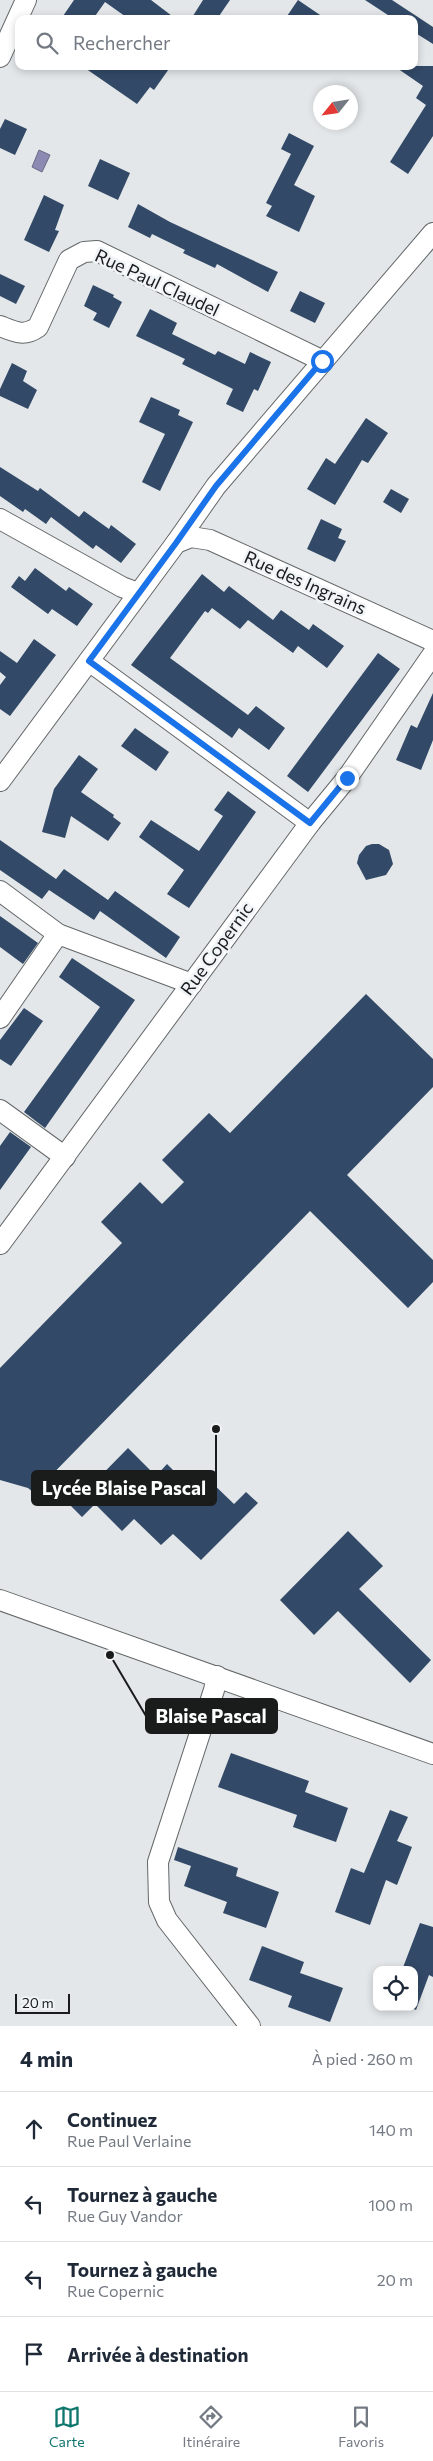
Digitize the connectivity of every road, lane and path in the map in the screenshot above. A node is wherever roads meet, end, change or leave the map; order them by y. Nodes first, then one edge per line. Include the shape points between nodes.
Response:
1 (26, 0) edge
2 (19, 15) edge
3 (15, 24) edge
4 (0, 57) edge
5 (433, 233) edge
6 (0, 326) edge
7 (322, 361) junction
8 (0, 519) edge
9 (176, 543) junction
10 (138, 593) junction
11 (433, 641) edge
12 (433, 654) edge
13 (89, 661) junction
14 (0, 779) edge
15 (310, 823) junction
16 (0, 891) edge
17 (58, 934) junction
18 (192, 984) junction
19 (0, 1018) edge
20 (0, 1110) edge
21 (65, 1157) junction
22 (0, 1244) edge
23 (0, 1600) edge
24 (217, 1676) junction
25 (433, 1754) edge
26 (250, 2026) edge

1 - 2 street
3 - 4 street
5 - 7 street
6 - 7 street, Rue Paul Claudel via 18,334 30,333 38,327 69,260 84,252 97,251
7 - 9 street via 216,486
8 - 10 street
9 - 10 street
9 - 11 street, Rue des Ingrains via 191,537 210,540
10 - 13 street
12 - 15 street, Rue Copernic via 347,778
13 - 14 street
13 - 15 street
15 - 18 street, Rue Copernic
16 - 17 street
17 - 18 street
17 - 19 street
18 - 21 street, Rue Copernic
20 - 21 street
21 - 22 street, Rue Copernic
23 - 24 street
24 - 25 street
24 - 26 street via 158,1862 159,1902 167,1920

